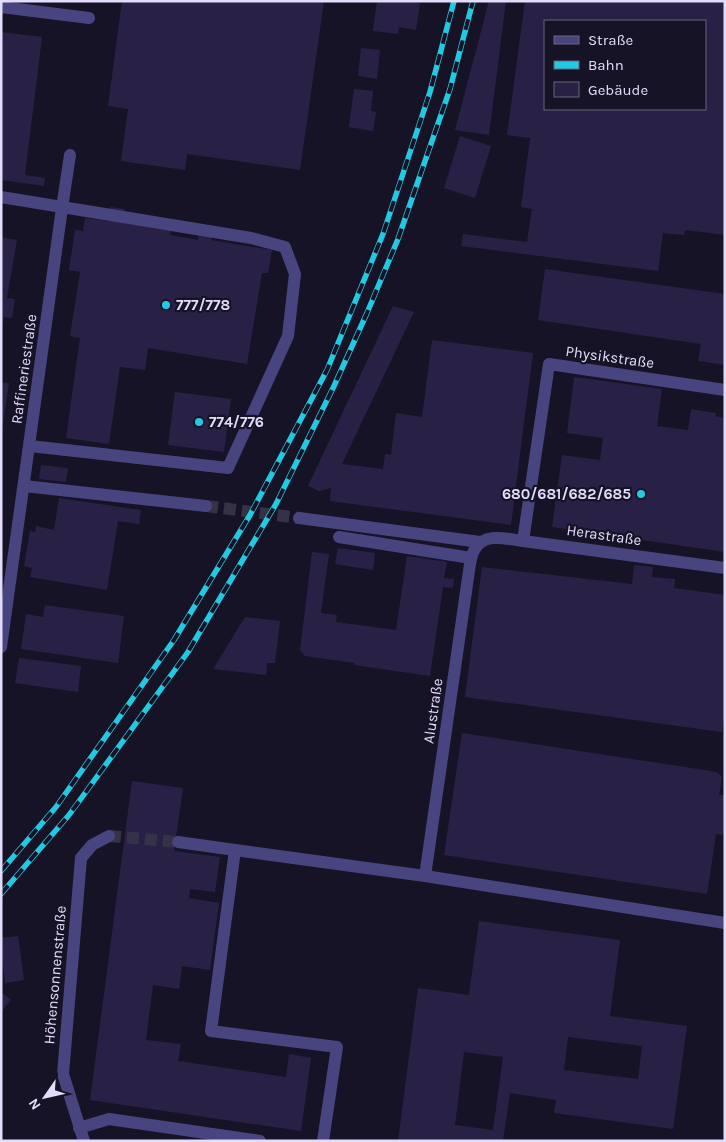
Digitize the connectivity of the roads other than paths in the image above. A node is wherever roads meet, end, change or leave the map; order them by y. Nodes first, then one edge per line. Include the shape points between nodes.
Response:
1 (1, 6) edge
2 (89, 18) dead end
3 (70, 155) dead end
4 (1, 197) edge
5 (62, 208) junction
6 (725, 390) edge
7 (30, 446) junction
8 (24, 486) junction
9 (206, 506) tunnel mouth
10 (299, 518) tunnel mouth
11 (339, 537) dead end
12 (523, 541) junction
13 (475, 550) junction
14 (725, 568) edge
15 (2, 633) edge
16 (1, 647) edge
17 (109, 836) tunnel mouth
18 (178, 842) tunnel mouth
19 (235, 850) junction
20 (425, 876) junction
21 (725, 923) edge
22 (80, 1128) junction
23 (84, 1141) edge
24 (260, 1141) edge
25 (324, 1141) edge

1 - 2 lane
3 - 5 lane, Raffineriestraße
4 - 5 lane
5 - 7 lane, Raffineriestraße
5 - 7 lane via 251,238 285,247 295,274 288,336 228,468
6 - 12 lane, Physikstraße via 549,364
7 - 8 lane, Raffineriestraße
8 - 9 lane
8 - 15 lane, Raffineriestraße
10 - 13 lane, Herastraße
11 - 13 lane
12 - 13 lane, Herastraße via 490,538
12 - 14 lane, Herastraße
13 - 20 lane, Alustraße
15 - 16 lane, Raffineriestraße
17 - 22 lane, Höhensonnenstraße via 92,845 81,858 63,1074
18 - 19 lane
19 - 20 lane
19 - 25 lane via 211,1030 337,1047
20 - 21 lane
22 - 23 lane, Höhensonnenstraße
22 - 24 lane via 109,1119

